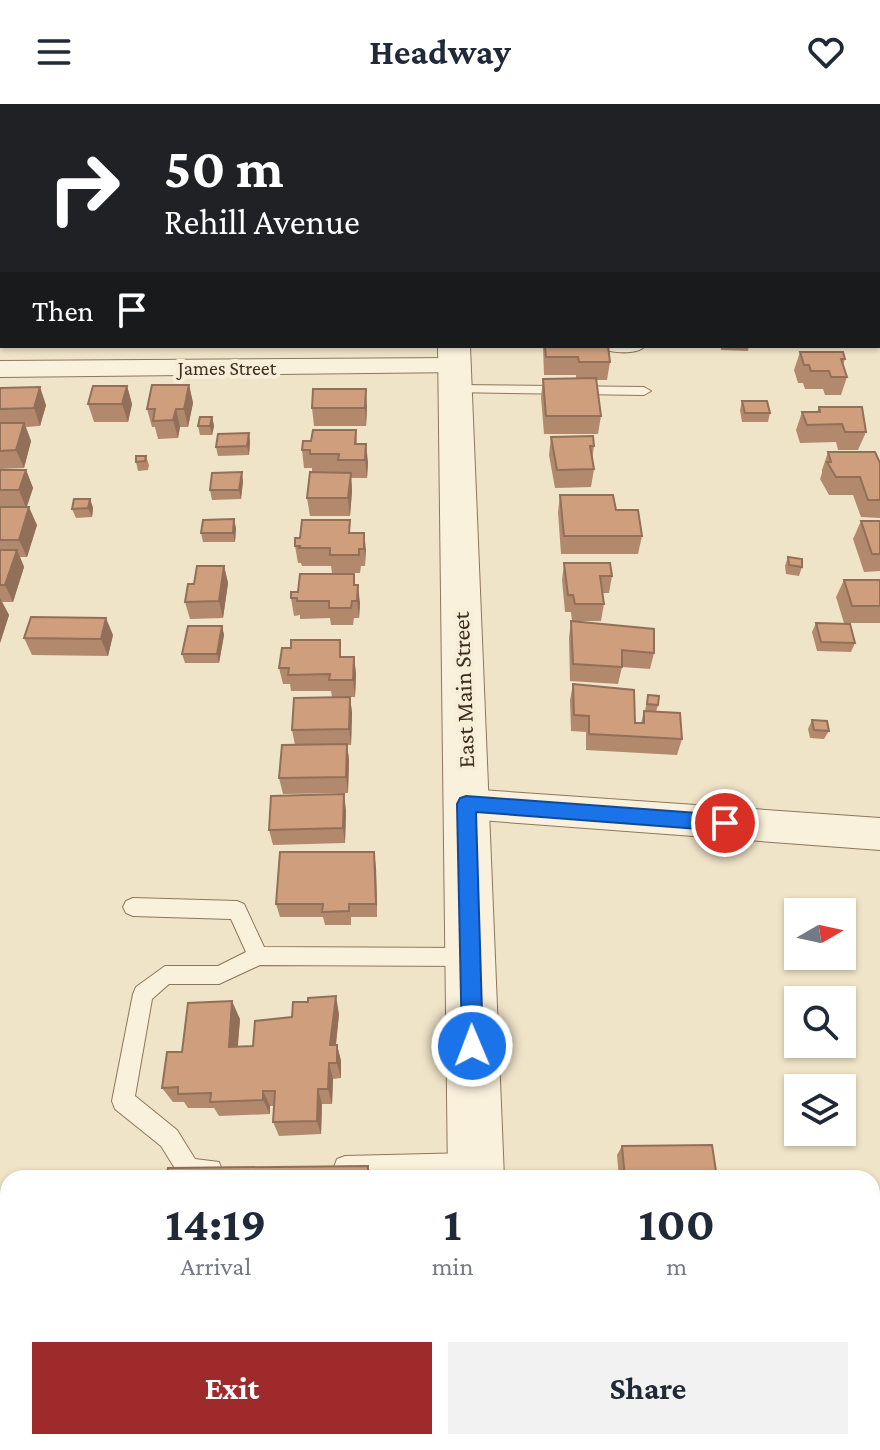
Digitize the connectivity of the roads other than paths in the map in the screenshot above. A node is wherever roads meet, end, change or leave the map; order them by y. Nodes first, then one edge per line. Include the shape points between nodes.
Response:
1 (455, 367) edge
2 (0, 369) edge
3 (644, 391) dead end
4 (466, 804) junction
5 (880, 834) edge
6 (133, 907) dead end
7 (258, 956) junction
8 (470, 957) junction
9 (316, 1168) edge
10 (237, 1169) edge
11 (423, 1170) edge
12 (476, 1170) edge

1 - 2 street, James Street
1 - 3 lane
1 - 4 street, East Main Street
4 - 5 street
4 - 8 street, East Main Street
6 - 7 lane via 237,910
7 - 8 lane
7 - 10 lane via 219,975 165,975 143,994 123,1101 169,1138 189,1170
8 - 12 street, East Main Street
9 - 11 lane

